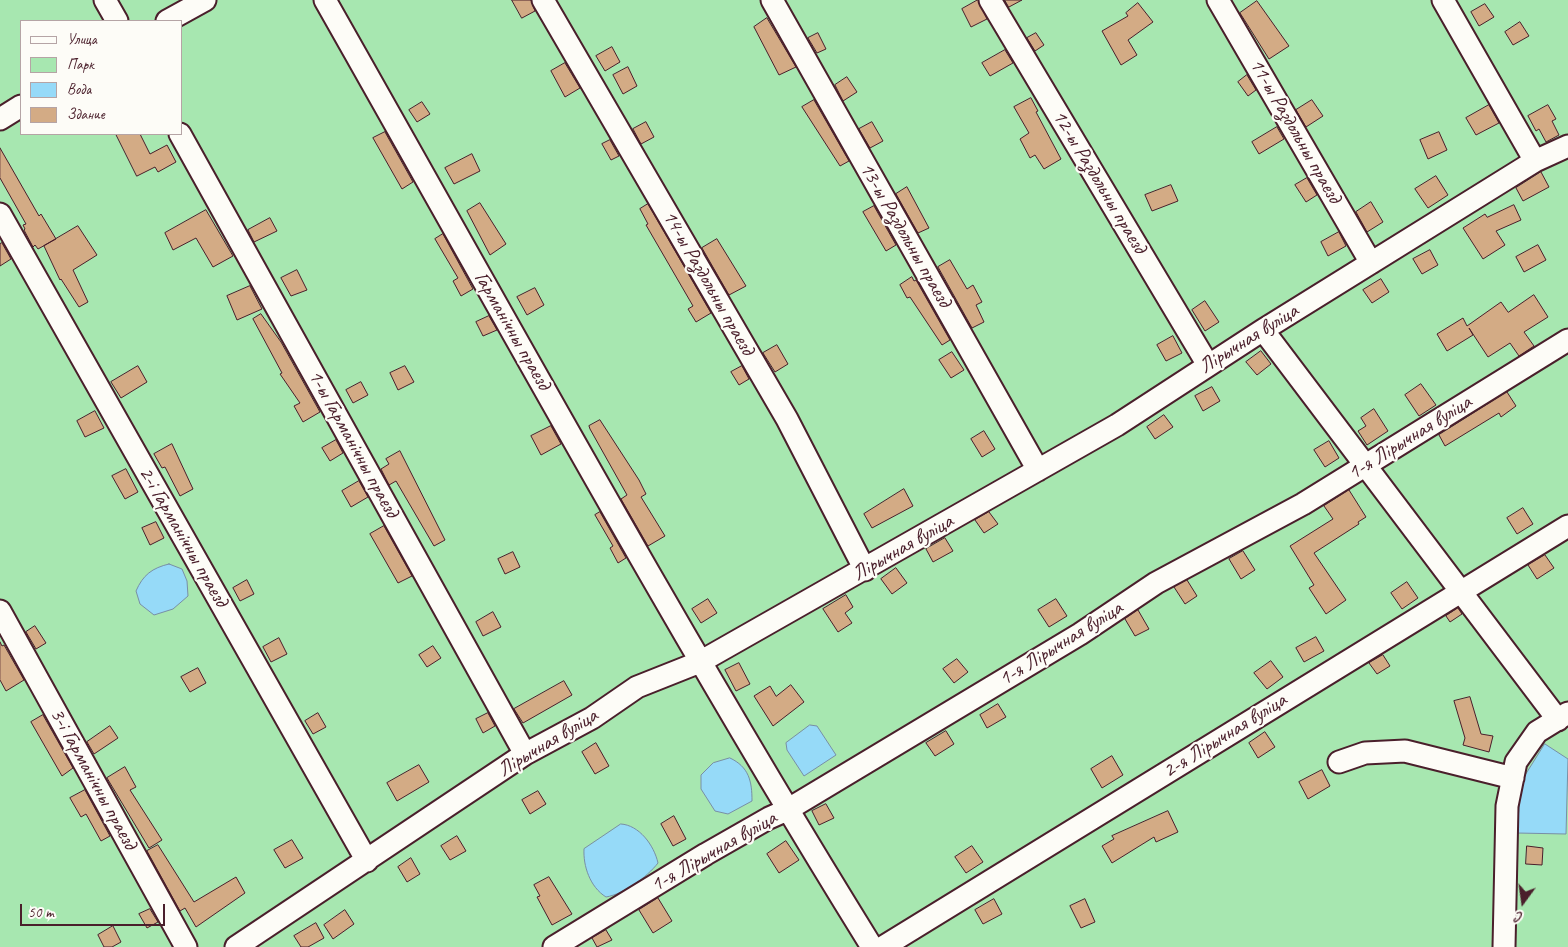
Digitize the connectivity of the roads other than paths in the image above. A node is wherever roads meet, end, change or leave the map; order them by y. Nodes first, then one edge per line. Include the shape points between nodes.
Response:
1 (105, 0) edge
2 (206, 0) edge
3 (325, 0) edge
4 (543, 0) edge
5 (772, 0) edge
6 (990, 0) edge
7 (1218, 0) edge
8 (1443, 0) edge
9 (116, 20) edge
10 (169, 20) edge
11 (20, 107) edge
12 (0, 119) edge
13 (181, 135) edge
14 (1568, 146) edge
15 (1535, 161) junction
16 (0, 214) edge
17 (1371, 263) junction
18 (1263, 330) junction
19 (1568, 340) edge
20 (1208, 365) junction
21 (1367, 465) junction
22 (1038, 470) junction
23 (1568, 526) edge
24 (865, 570) junction
25 (1460, 592) junction
26 (0, 612) edge
27 (700, 662) junction
28 (1563, 716) edge
29 (525, 754) junction
30 (1339, 762) dead end
31 (1512, 778) junction
32 (787, 810) junction
33 (367, 860) junction
34 (186, 947) edge
35 (236, 947) edge
36 (554, 947) edge
37 (872, 947) edge
38 (883, 947) edge
39 (1504, 947) edge

1 - 9 lane
2 - 10 lane
3 - 27 lane, Гарманічны праезд
4 - 24 lane, 14-ы Раздольны праезд via 787,419
5 - 22 lane, 13-ы Раздольны праезд
6 - 20 lane, 12-ы Раздольны праезд
7 - 17 lane, 11-ы Раздольны праезд
8 - 15 lane
11 - 12 lane
13 - 29 lane, 1-ы Гарманічны праезд
14 - 15 lane, Лірычная вуліца
15 - 17 lane, Лірычная вуліца
16 - 33 lane, 2-і Гарманічны праезд
17 - 18 lane, Лірычная вуліца
18 - 20 lane, Лірычная вуліца
18 - 21 lane
19 - 21 lane, 1-я Лірычная вуліца
20 - 22 lane, Лірычная вуліца via 1117,425
21 - 25 lane
21 - 32 lane, 1-я Лірычная вуліца via 1303,504 1156,583 1080,634
22 - 24 lane, Лірычная вуліца
23 - 25 lane, 2-я Лірычная вуліца
24 - 27 lane, Лірычная вуліца
25 - 28 lane
25 - 38 lane, 2-я Лірычная вуліца
26 - 34 lane, 3-і Гарманічны праезд
27 - 29 lane, Лірычная вуліца via 637,687 592,718
27 - 32 lane, Гарманічны праезд
28 - 31 lane via 1537,732 1516,762
29 - 33 lane, Лірычная вуліца
30 - 31 lane via 1365,752 1405,751
31 - 39 lane via 1507,806
32 - 36 lane, 1-я Лірычная вуліца via 706,854
32 - 37 lane, Гарманічны праезд
33 - 35 lane, Лірычная вуліца

